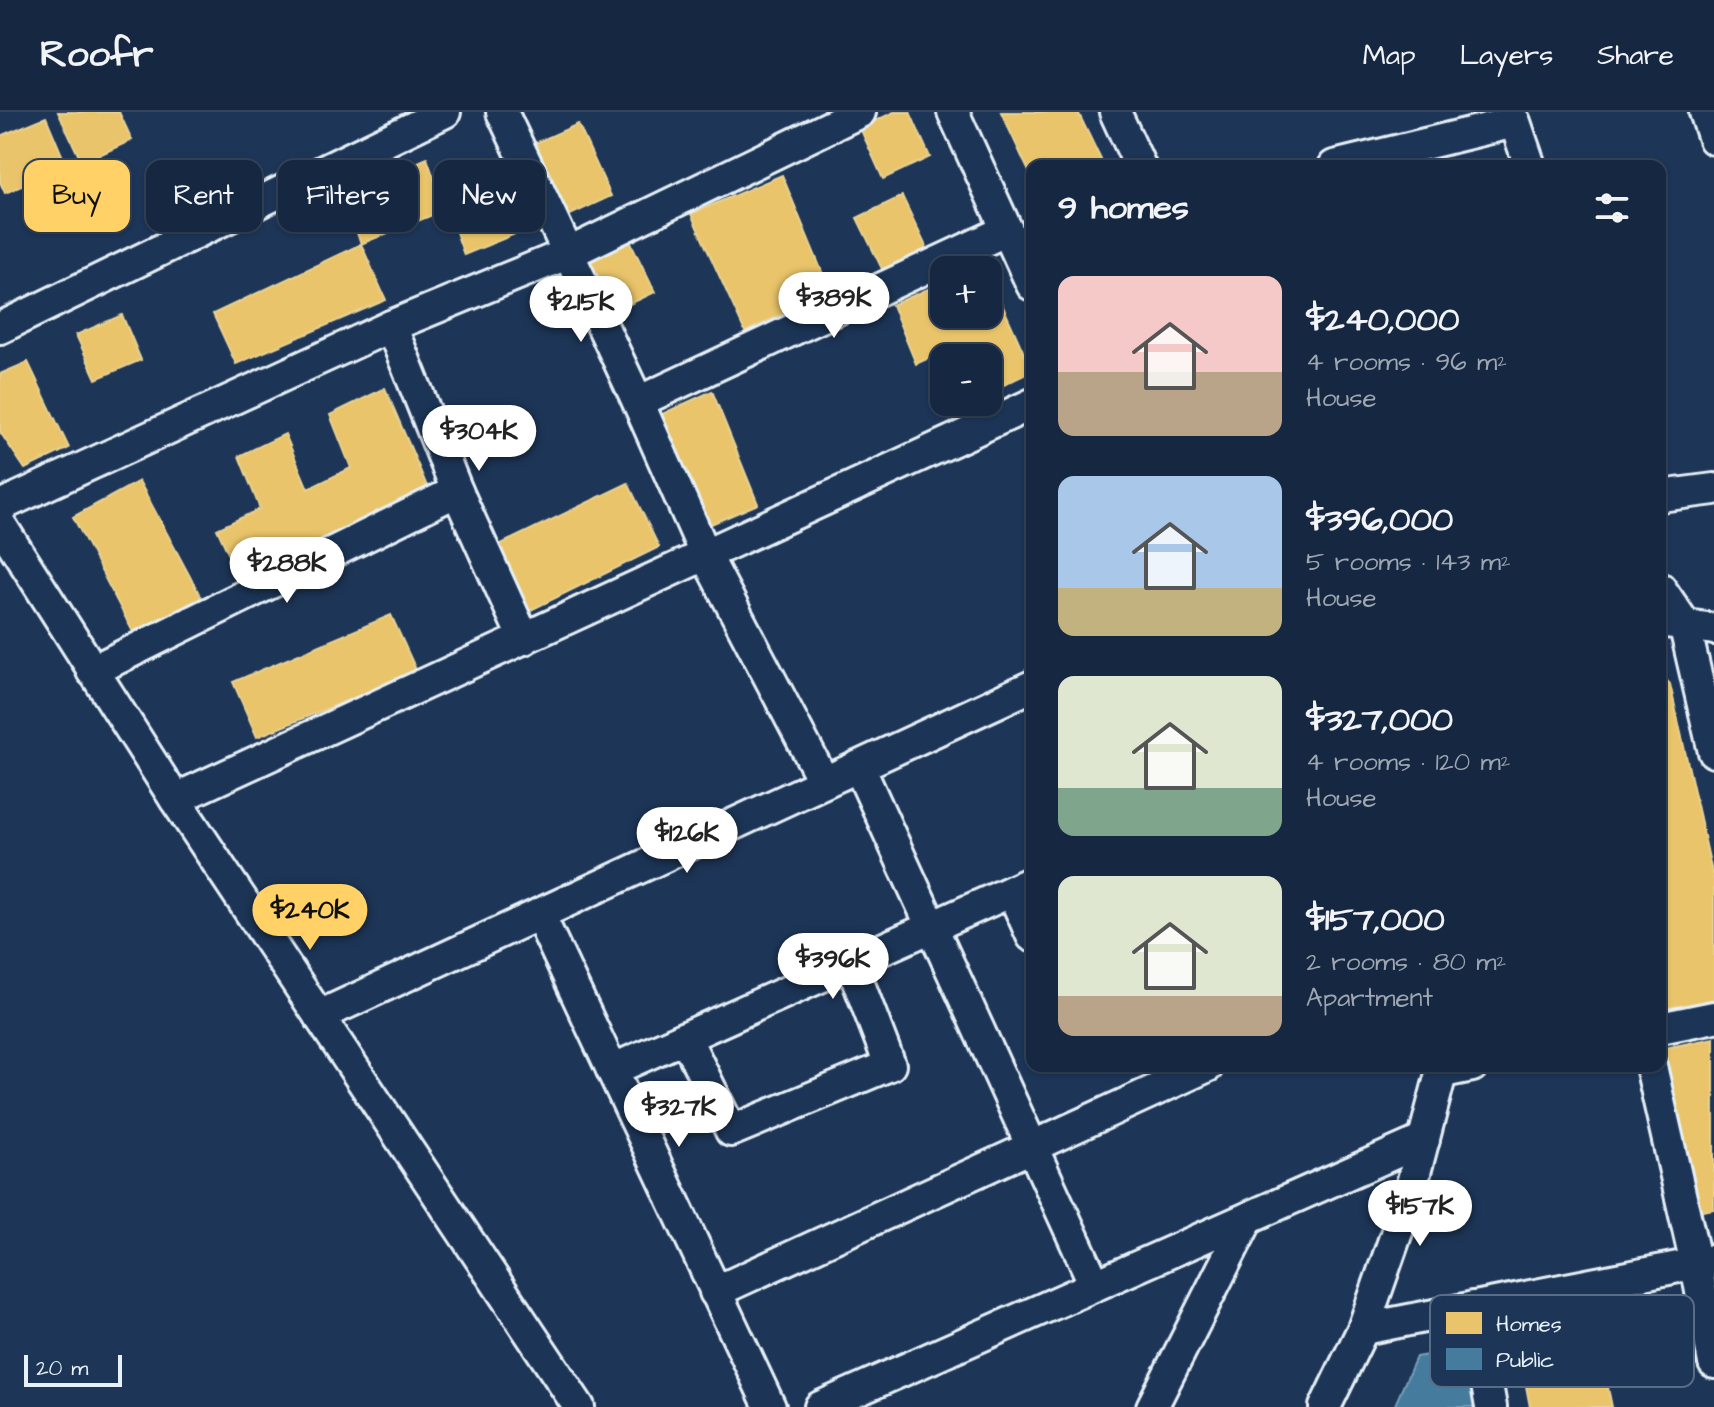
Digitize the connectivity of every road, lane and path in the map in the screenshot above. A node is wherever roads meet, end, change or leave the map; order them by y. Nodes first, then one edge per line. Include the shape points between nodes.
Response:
1 (445, 112) edge
2 (502, 112) edge
3 (860, 112) edge
4 (953, 112) edge
5 (1115, 112) edge
6 (1705, 112) edge
7 (1514, 117) edge
8 (1714, 139) edge
9 (1137, 160) edge
10 (1356, 160) edge
11 (1528, 160) edge
12 (1007, 230) junction
13 (569, 253) junction
14 (1026, 272) edge
15 (391, 326) junction
16 (0, 328) edge
17 (638, 402) junction
18 (1026, 407) edge
19 (1714, 489) edge
20 (457, 491) junction
21 (1666, 495) edge
22 (0, 506) edge
23 (0, 524) edge
24 (706, 556) junction
25 (1672, 623) edge
26 (1714, 629) edge
27 (524, 639) junction
28 (92, 671) junction
29 (1026, 689) edge
30 (1714, 752) edge
31 (859, 767) junction
32 (824, 782) junction
33 (175, 799) junction
34 (1022, 887) edge
35 (1026, 907) edge
36 (539, 914) junction
37 (932, 927) junction
38 (851, 963) junction
39 (319, 1016) junction
40 (1714, 1017) edge
41 (1666, 1027) edge
42 (685, 1037) junction
43 (612, 1070) junction
44 (1195, 1072) edge
45 (1442, 1072) edge
46 (1653, 1072) edge
47 (1424, 1140) junction
48 (1032, 1146) junction
49 (1248, 1218) junction
50 (1705, 1262) edge
51 (1095, 1285) junction
52 (715, 1292) junction
53 (1535, 1295) edge
54 (1430, 1316) edge
55 (1363, 1329) junction
56 (1714, 1363) edge
57 (1487, 1387) edge
58 (579, 1407) edge
59 (770, 1407) edge
60 (820, 1407) edge
61 (1152, 1407) edge
62 (1325, 1407) edge
63 (1491, 1407) edge

1 - 16 street
2 - 13 street
3 - 13 street
4 - 12 street
5 - 9 street
6 - 8 street
7 - 10 street
7 - 11 street
12 - 14 street
12 - 17 street
13 - 15 street
13 - 17 street
15 - 20 street
15 - 22 street
17 - 24 street
18 - 24 street
19 - 21 street
20 - 27 street
20 - 28 street
23 - 28 street
24 - 27 street
24 - 32 street
25 - 26 street
25 - 30 street
27 - 33 street
28 - 33 street
29 - 31 street
31 - 32 street
31 - 37 street
32 - 36 street
33 - 39 street
34 - 35 street
34 - 37 street
36 - 39 street
36 - 43 street
37 - 38 street
37 - 48 street
38 - 42 street
38 - 42 street via 890,1065 731,1131
39 - 58 street
40 - 41 street
42 - 43 street
43 - 52 street
44 - 48 street
45 - 47 street
46 - 50 street
47 - 49 street
47 - 55 street
48 - 51 street
48 - 52 street
49 - 51 street
49 - 61 street
50 - 53 street
50 - 56 street
51 - 60 street
52 - 59 street
54 - 55 street
55 - 62 street
57 - 63 street

